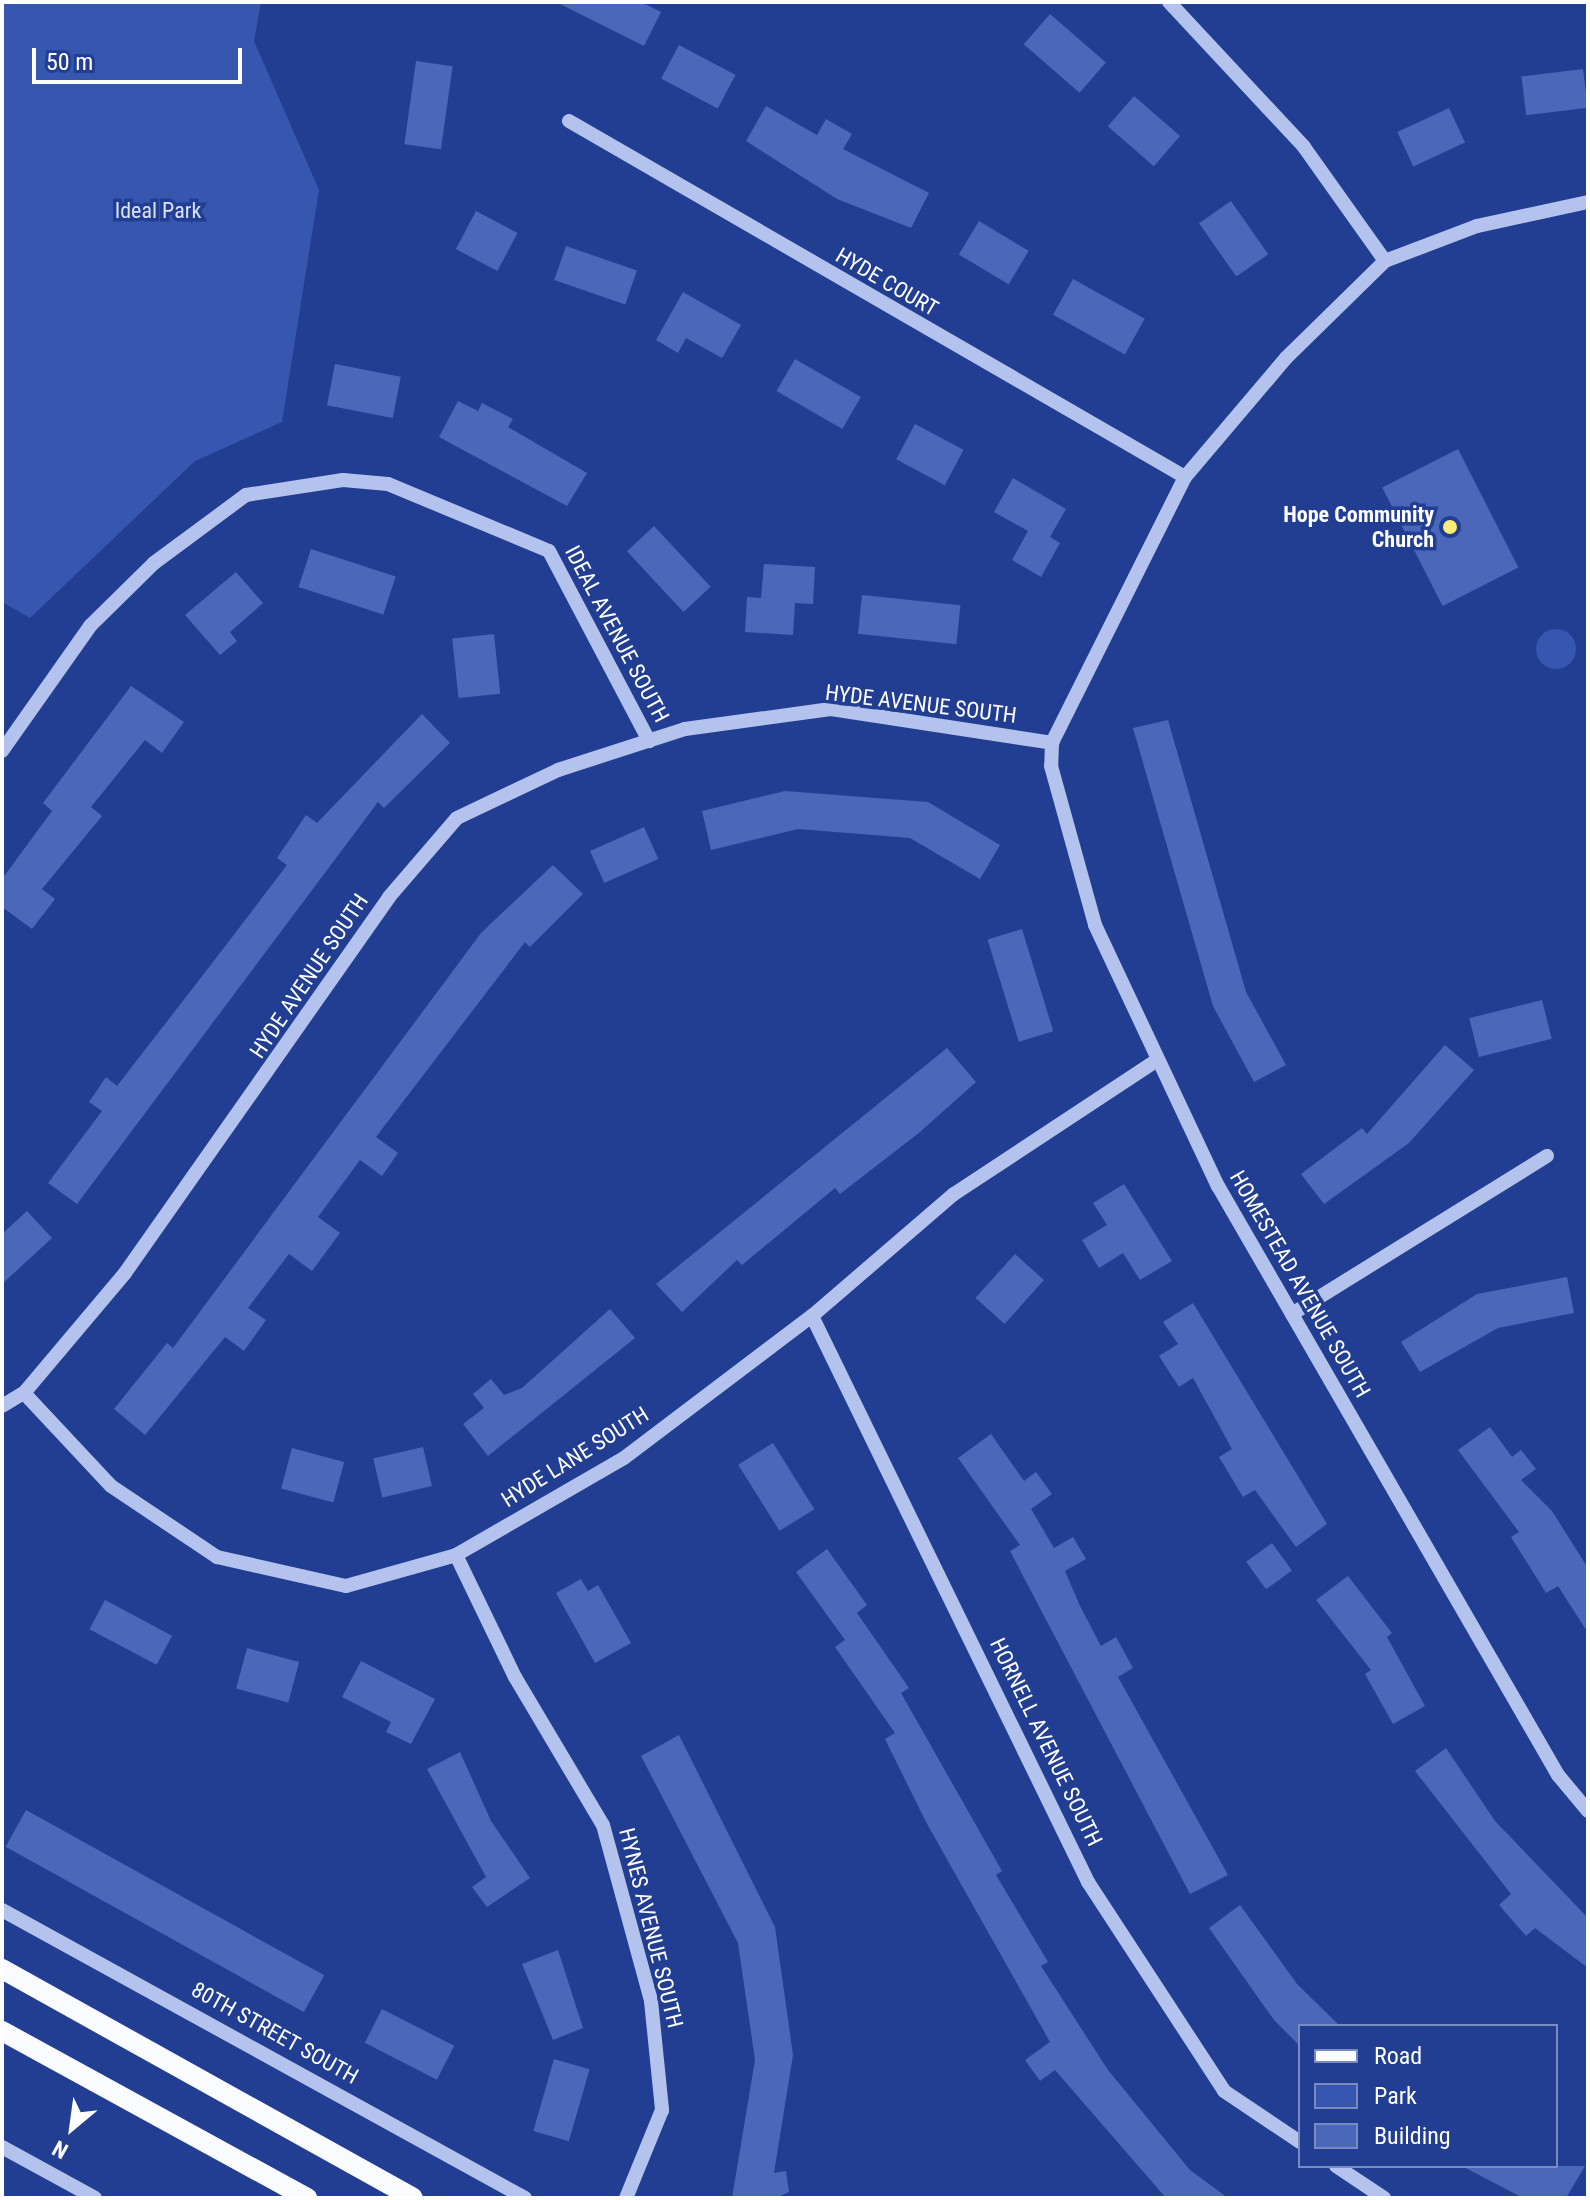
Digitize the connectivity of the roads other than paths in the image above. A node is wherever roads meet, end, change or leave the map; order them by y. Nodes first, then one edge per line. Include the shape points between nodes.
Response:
1 (1169, 2) edge
2 (569, 121) dead end
3 (1588, 202) edge
4 (1385, 261) junction
5 (1185, 477) junction
6 (649, 741) junction
7 (1052, 743) junction
8 (2, 751) edge
9 (1154, 1062) junction
10 (1547, 1156) dead end
11 (1292, 1314) junction
12 (812, 1316) junction
13 (24, 1393) junction
14 (2, 1406) edge
15 (456, 1555) junction
16 (1588, 1811) edge
17 (2, 1910) edge
18 (2, 1969) edge
19 (2, 2031) edge
20 (1298, 2141) edge
21 (2, 2147) edge
22 (1339, 2168) edge
23 (95, 2198) edge
24 (307, 2198) edge
25 (413, 2198) edge
26 (525, 2198) edge
27 (626, 2198) edge
28 (1384, 2198) edge

1 - 4 street via 1304,147
2 - 5 street, HYDE COURT
3 - 4 street via 1477,226
4 - 5 street via 1286,358
5 - 7 street
6 - 7 street, HYDE AVENUE SOUTH via 831,709
6 - 8 street, IDEAL AVENUE SOUTH via 549,551 388,484 343,480 293,482 246,495 154,563 91,625
6 - 13 street, HYDE AVENUE SOUTH via 558,770 457,818 389,897 125,1273
7 - 9 street, HOMESTEAD AVENUE SOUTH via 1066,832 1095,925
9 - 11 street, HOMESTEAD AVENUE SOUTH
9 - 12 street, HYDE LANE SOUTH via 954,1194
10 - 11 street
11 - 16 street, HOMESTEAD AVENUE SOUTH via 1558,1775
12 - 15 street, HYDE LANE SOUTH via 624,1458
12 - 20 street, HORNELL AVENUE SOUTH via 1088,1882 1224,2091
13 - 14 street, HYDE AVENUE SOUTH
13 - 15 street, HYDE LANE SOUTH via 111,1486 217,1557 346,1586
15 - 27 street, HYNES AVENUE SOUTH via 515,1677 603,1825 651,2001 662,2110
17 - 26 street, 80TH STREET SOUTH
18 - 25 main road
19 - 24 main road
21 - 23 street
22 - 28 street

